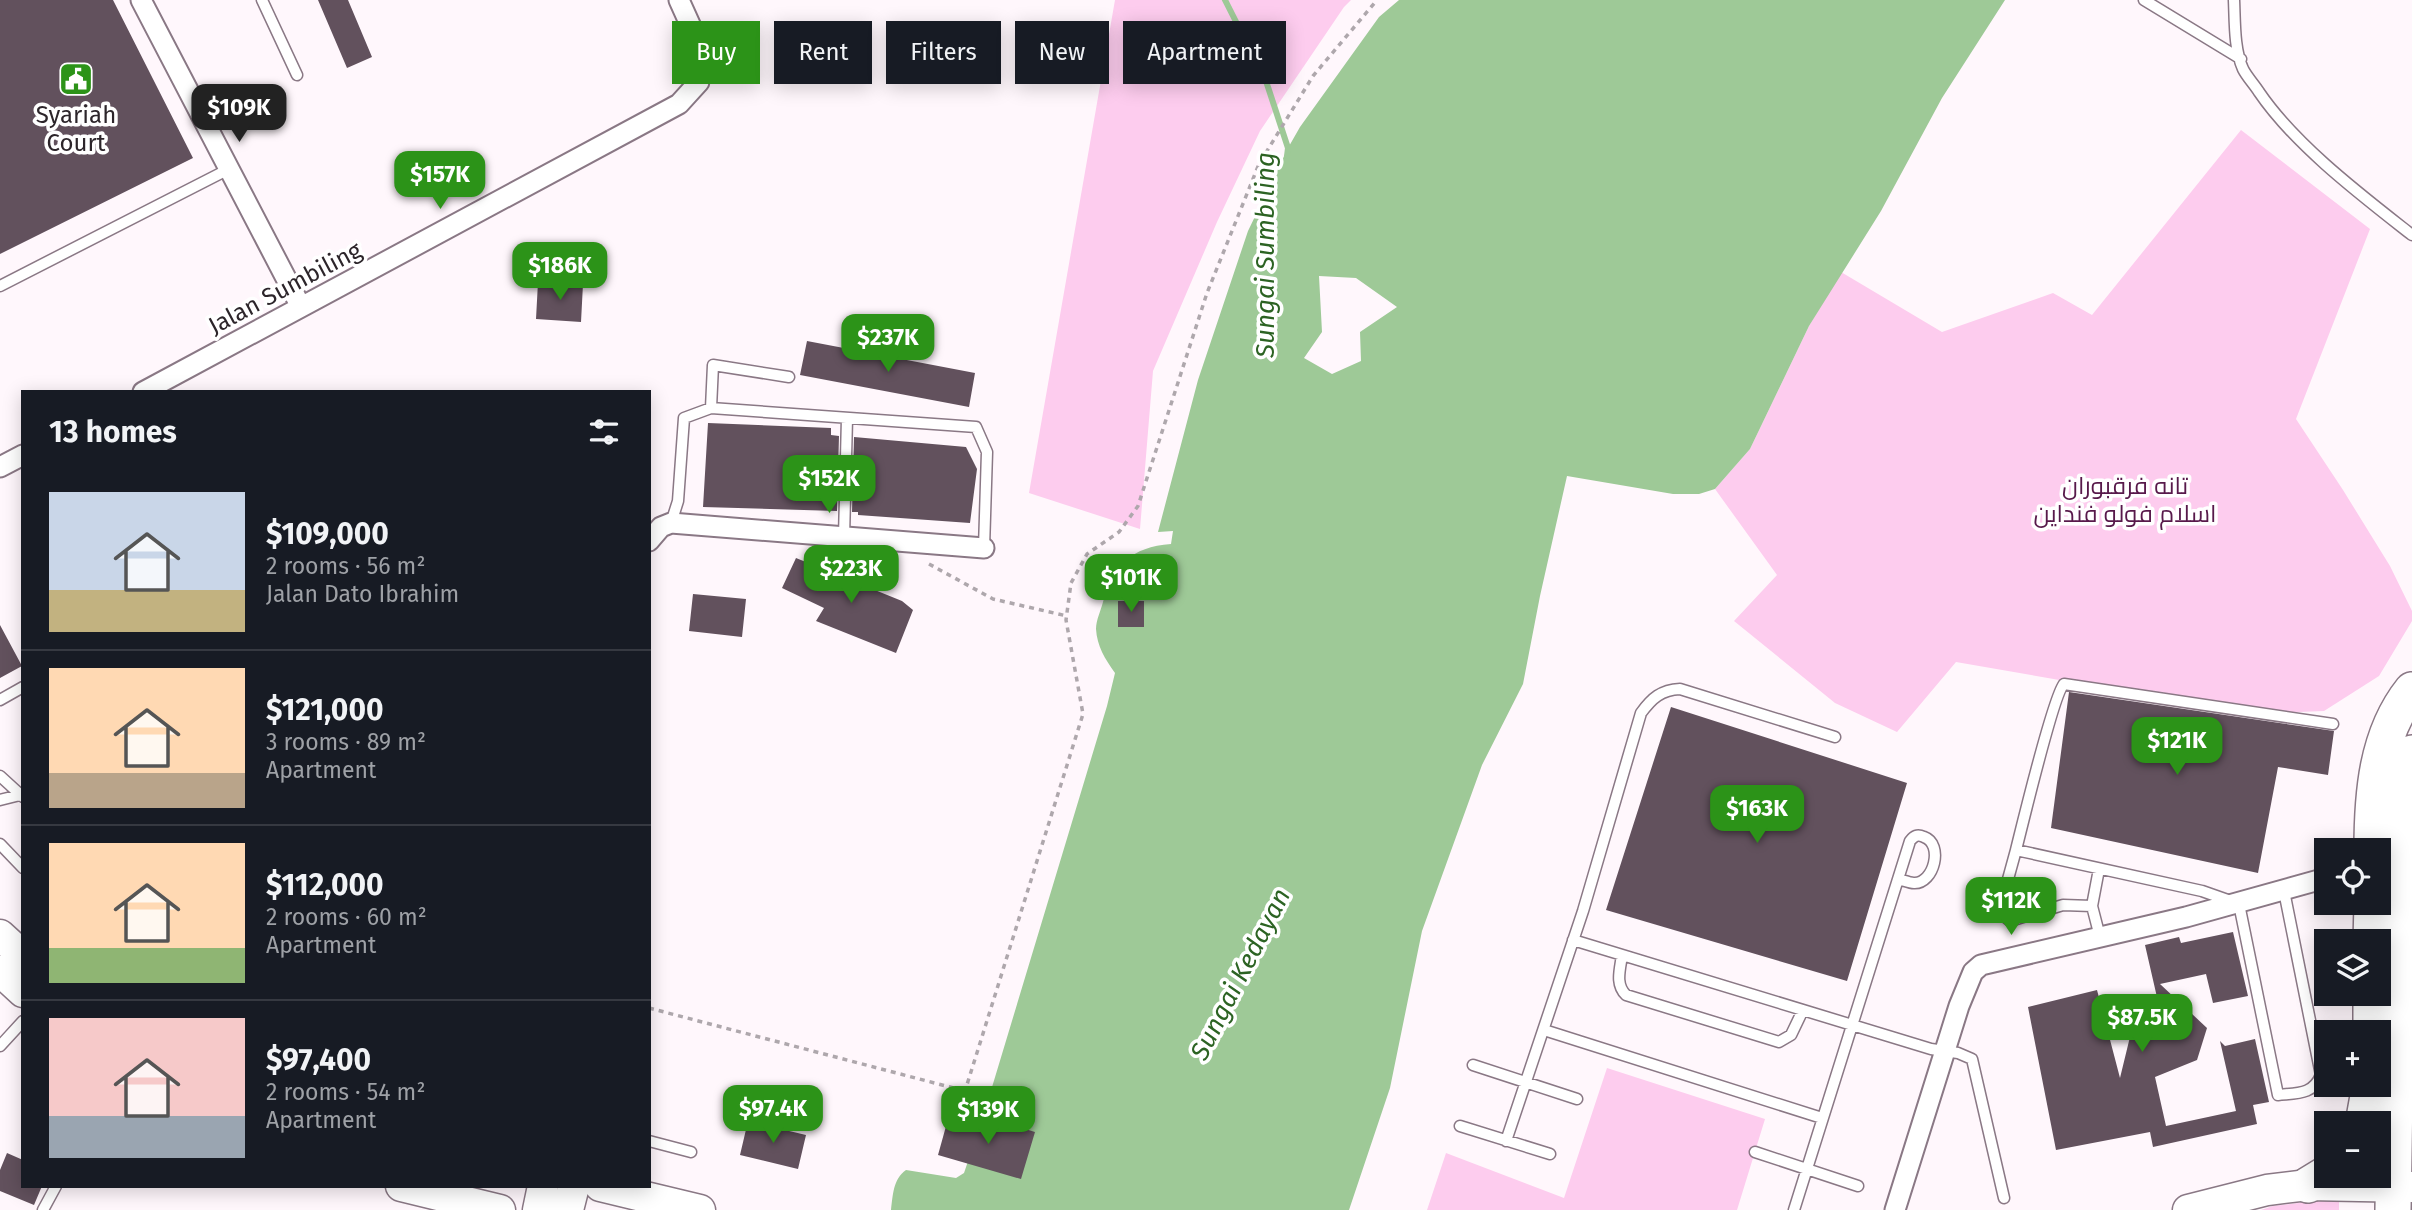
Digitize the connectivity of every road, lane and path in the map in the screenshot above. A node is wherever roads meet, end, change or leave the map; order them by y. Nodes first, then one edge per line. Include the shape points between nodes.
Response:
1 (141, 0) edge
2 (262, 0) edge
3 (679, 0) edge
4 (1377, 0) edge
5 (2144, 0) edge
6 (2234, 0) edge
7 (2241, 59) junction
8 (297, 75) dead end
9 (229, 169) junction
10 (2412, 235) edge
11 (0, 286) edge
12 (301, 307) junction
13 (789, 377) dead end
14 (148, 390) edge
15 (711, 408) junction
16 (847, 418) junction
17 (21, 456) edge
18 (0, 467) edge
19 (671, 523) junction
20 (844, 537) junction
21 (651, 539) edge
22 (984, 548) joint
23 (921, 560) dead end
24 (1067, 616) junction
25 (21, 688) edge
26 (2412, 690) edge
27 (0, 700) edge
28 (2333, 724) dead end
29 (1835, 737) dead end
30 (2412, 753) edge
31 (0, 776) edge
32 (21, 796) edge
33 (0, 800) edge
34 (2381, 838) edge
35 (2390, 838) edge
36 (0, 844) edge
37 (2016, 850) junction
38 (21, 866) edge
39 (2099, 869) junction
40 (2391, 877) edge
41 (1898, 879) junction
42 (2314, 882) edge
43 (2284, 891) junction
44 (2239, 904) junction
45 (2092, 906) junction
46 (2385, 915) edge
47 (2100, 937) junction
48 (1573, 940) junction
49 (2412, 952) edge
50 (1622, 955) junction
51 (651, 1009) edge
52 (1803, 1010) junction
53 (21, 1023) edge
54 (1852, 1025) junction
55 (1544, 1030) junction
56 (0, 1046) edge
57 (1945, 1051) junction
58 (1473, 1065) dead end
59 (1526, 1083) junction
60 (965, 1091) junction
61 (1577, 1099) dead end
62 (965, 1103) dead end
63 (1822, 1118) junction
64 (1460, 1126) dead end
65 (1506, 1140) junction
66 (651, 1142) edge
67 (691, 1152) dead end
68 (1755, 1152) dead end
69 (1550, 1154) dead end
70 (1806, 1169) junction
71 (2314, 1180) edge
72 (1858, 1186) dead end
73 (54, 1188) edge
74 (407, 1188) edge
75 (543, 1188) edge
76 (574, 1188) edge
77 (608, 1188) edge
78 (2362, 1188) edge
79 (2387, 1193) edge
80 (2004, 1198) dead end
81 (449, 1203) edge
82 (43, 1210) edge
83 (499, 1210) edge
84 (538, 1210) edge
85 (568, 1210) edge
86 (700, 1210) edge
87 (1794, 1210) edge
88 (1895, 1210) edge
89 (2188, 1210) edge

1 - 9 street
2 - 8 lane
3 - 12 street, Jalan Sumbiling via 702,51 699,82 679,104
4 - 24 path via 1313,76 1259,164 1207,293 1138,506 1119,532 1087,554 1071,583
5 - 7 lane
6 - 7 lane
7 - 10 lane via 2267,103 2294,133
9 - 11 lane
9 - 12 street
12 - 14 street, Jalan Sumbiling
13 - 15 lane via 713,365
15 - 16 lane
15 - 19 lane via 684,418 678,501
16 - 20 lane
16 - 22 lane via 976,427 987,452
17 - 18 street
19 - 20 street
19 - 21 street
20 - 22 street
23 - 24 path via 993,599
24 - 60 path via 1083,715
25 - 27 lane
26 - 34 highway via 2382,748 2372,803
28 - 37 lane via 2064,684
29 - 48 lane via 1680,688 1657,695 1641,713
30 - 35 highway
31 - 32 lane
32 - 33 lane
36 - 38 lane
37 - 39 lane
37 - 45 lane via 1999,912 2004,916 2010,920 2063,905
39 - 44 lane via 2202,891
39 - 45 lane
40 - 49 highway
41 - 41 lane via 1914,883 1924,881 1930,873 1936,853 1927,838 1920,835 1910,841
41 - 54 lane
42 - 43 street
43 - 44 street
43 - 44 lane via 2320,1062 2321,1075 2311,1090 2278,1095
44 - 47 street
45 - 47 lane
46 - 79 highway
47 - 57 street via 1981,965 1968,982
48 - 50 lane
48 - 55 lane
50 - 52 lane
50 - 52 lane via 1618,982 1626,995 1779,1042 1791,1035
51 - 60 path
52 - 54 lane
53 - 56 lane
54 - 57 lane
54 - 63 lane
55 - 59 lane
55 - 63 lane
57 - 80 lane via 1972,1059
57 - 88 street
58 - 59 lane
59 - 61 lane
59 - 65 lane
60 - 62 path
63 - 70 lane
64 - 65 lane
65 - 69 lane
66 - 67 lane
68 - 70 lane
70 - 72 lane
70 - 87 lane
71 - 89 main road
73 - 82 lane
74 - 81 main road
75 - 84 main road
76 - 85 main road
77 - 86 main road
78 - 79 main road
81 - 83 main road

